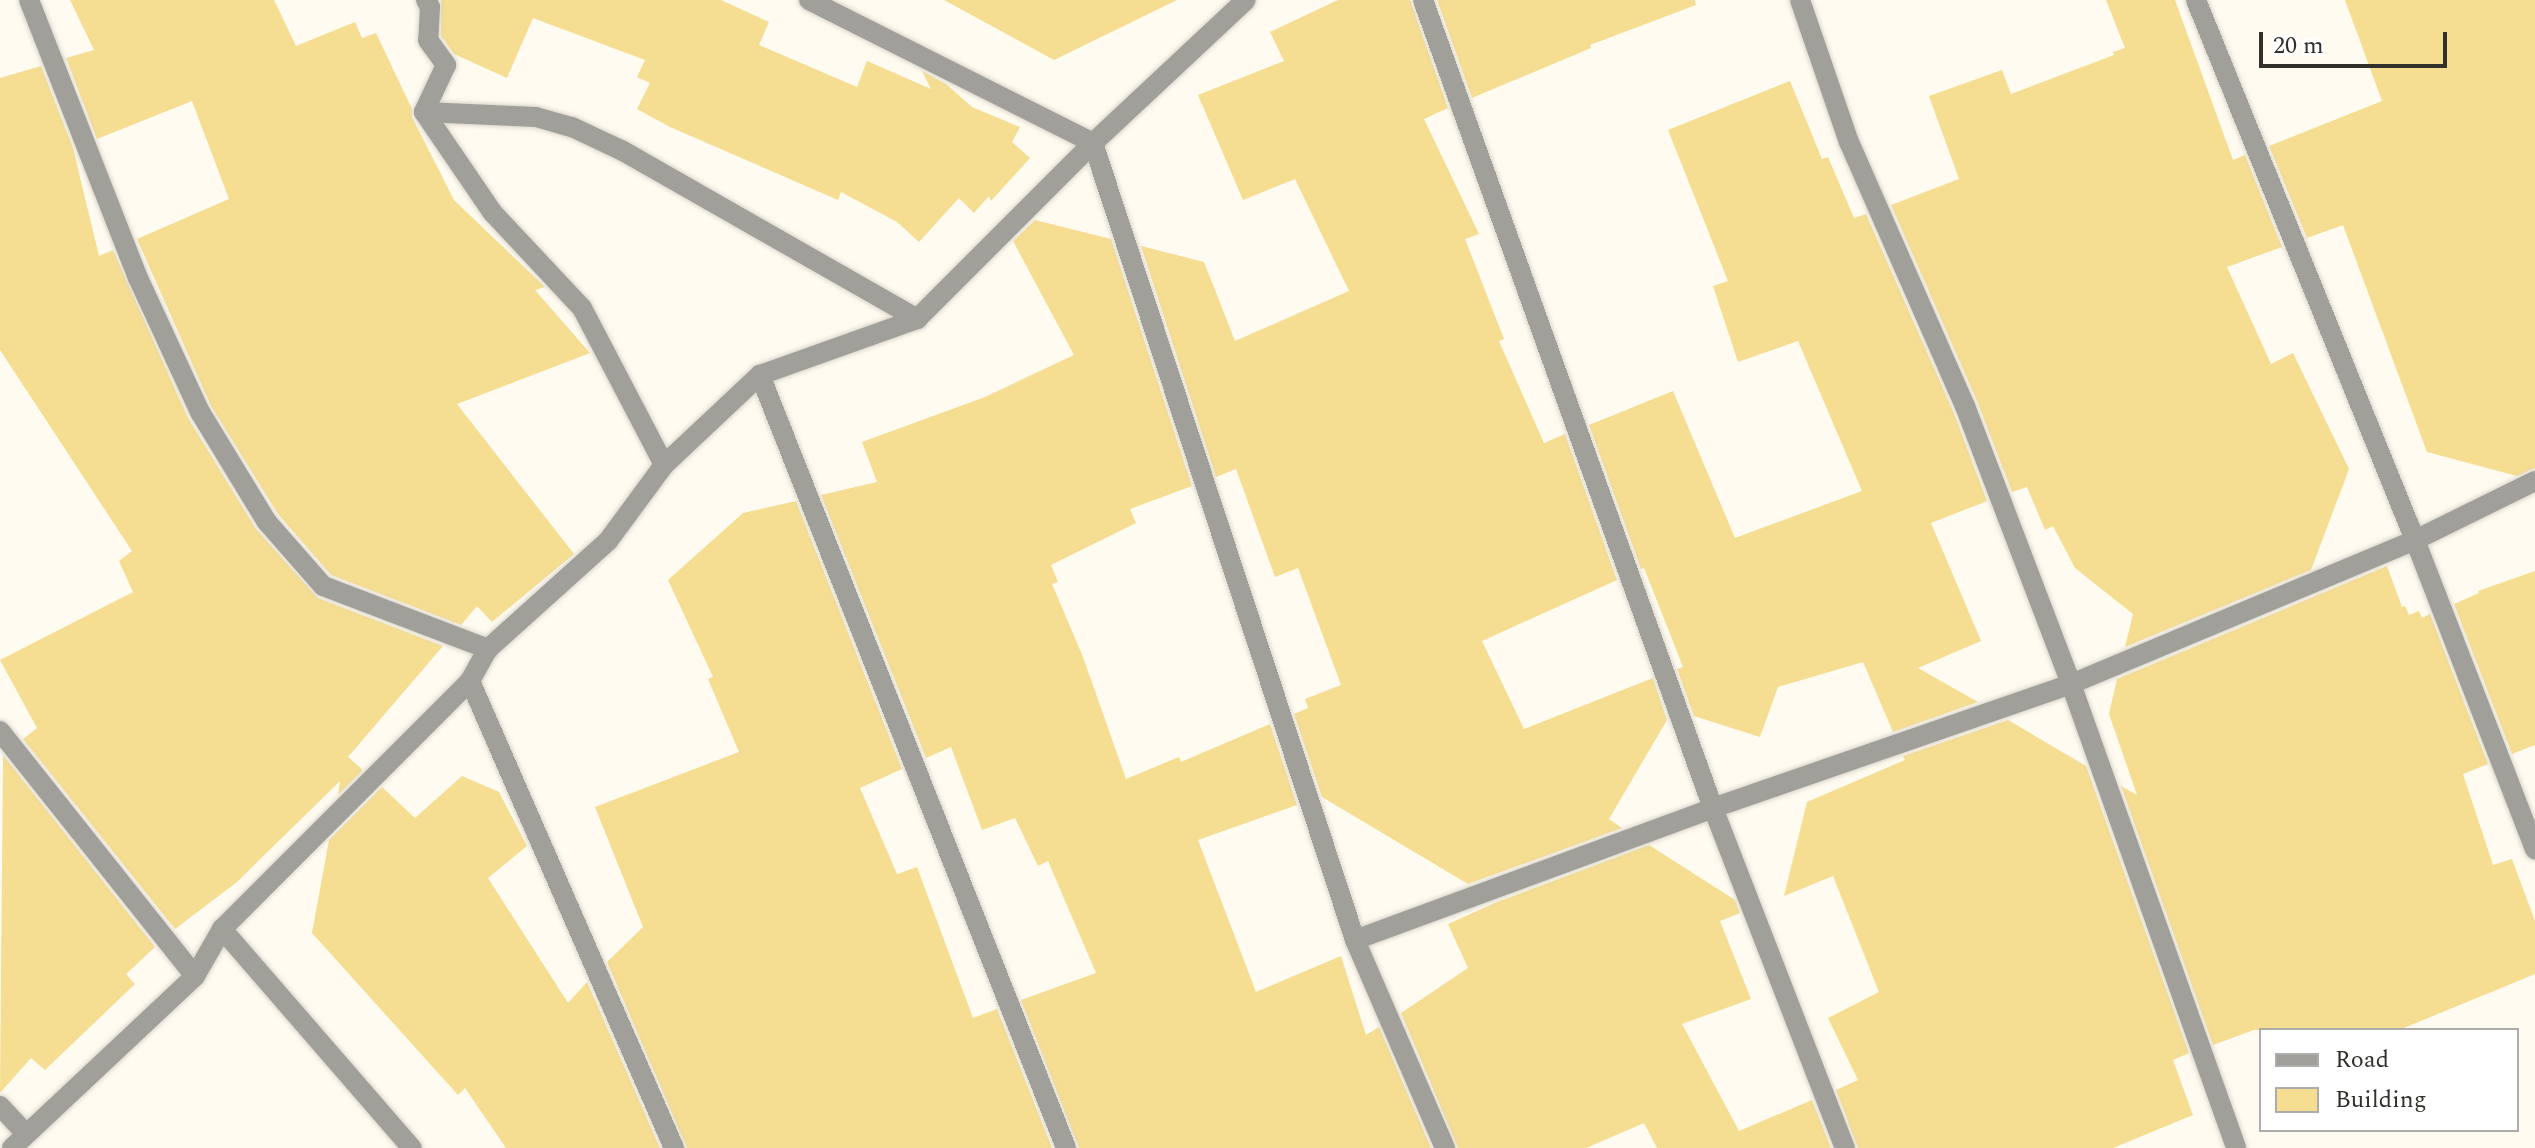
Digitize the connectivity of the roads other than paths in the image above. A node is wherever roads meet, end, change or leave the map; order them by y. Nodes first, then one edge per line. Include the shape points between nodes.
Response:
1 (29, 0) edge
2 (426, 0) edge
3 (809, 0) edge
4 (1246, 0) edge
5 (1423, 0) edge
6 (1800, 0) edge
7 (2196, 0) edge
8 (424, 112) junction
9 (1093, 143) junction
10 (917, 319) junction
11 (760, 375) junction
12 (664, 465) junction
13 (2535, 481) edge
14 (2415, 540) junction
15 (488, 649) junction
16 (470, 681) junction
17 (2071, 684) junction
18 (0, 731) edge
19 (1713, 808) junction
20 (2535, 850) edge
21 (222, 929) junction
22 (1355, 940) junction
23 (195, 976) junction
24 (0, 1106) edge
25 (19, 1141) edge
26 (412, 1148) edge
27 (674, 1148) edge
28 (1066, 1148) edge
29 (1445, 1148) edge
30 (1845, 1148) edge
31 (2236, 1148) edge

1 - 15 street via 138,278 200,412 267,522 323,586
2 - 8 street via 428,40 446,65
3 - 9 street
4 - 9 street
5 - 19 street
6 - 17 street via 1849,142 1965,406
7 - 14 street
8 - 10 street via 536,117 572,127
8 - 12 street via 493,213 582,308
9 - 10 street
9 - 22 street
10 - 11 street
11 - 12 street
11 - 28 street
12 - 15 street via 608,541
13 - 14 street
14 - 17 street
14 - 20 street
15 - 16 street
16 - 21 street
16 - 27 street
17 - 19 street
17 - 31 street
18 - 23 street
19 - 22 street
19 - 30 street
21 - 23 street
21 - 26 street
22 - 29 street
23 - 25 street
24 - 25 street

